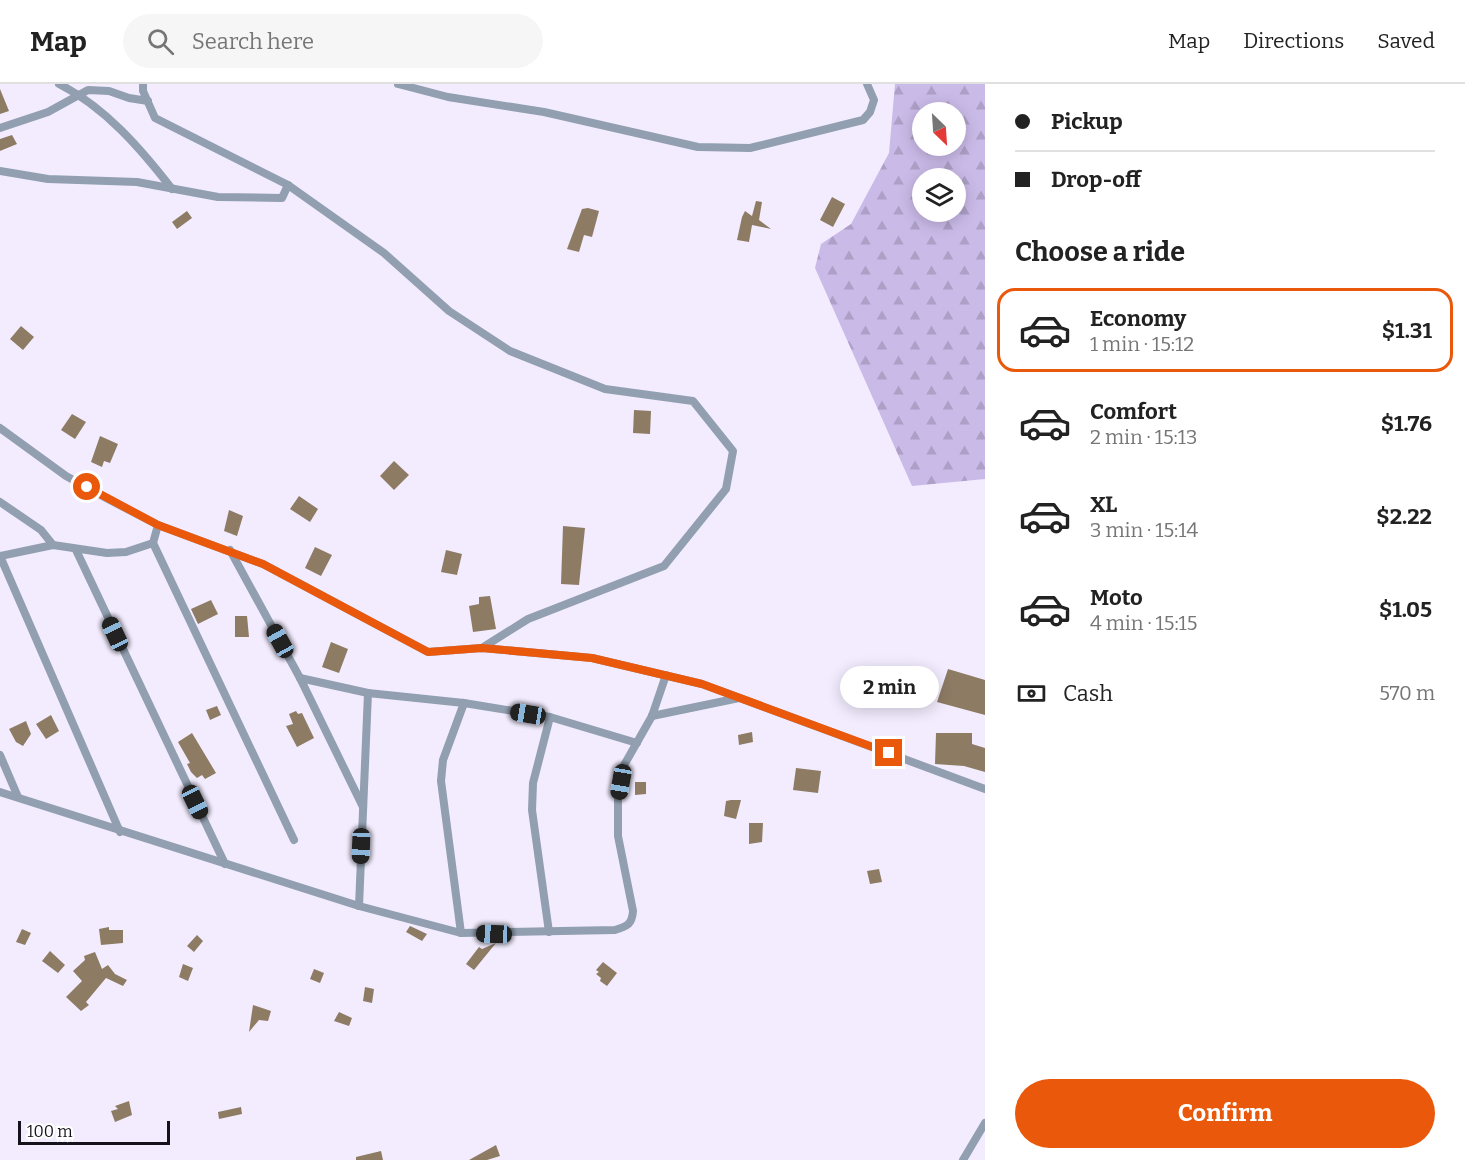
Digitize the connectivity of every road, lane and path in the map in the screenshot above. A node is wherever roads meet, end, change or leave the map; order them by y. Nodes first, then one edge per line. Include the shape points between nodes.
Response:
1 (59, 84) edge
2 (143, 84) edge
3 (398, 84) edge
4 (867, 84) edge
5 (77, 95) junction
6 (148, 101) junction
7 (0, 128) edge
8 (0, 171) edge
9 (288, 185) junction
10 (172, 189) junction
11 (0, 428) edge
12 (0, 502) edge
13 (158, 525) junction
14 (153, 543) junction
15 (53, 545) junction
16 (76, 550) junction
17 (230, 550) junction
18 (0, 556) edge
19 (482, 648) junction
20 (666, 675) junction
21 (300, 678) junction
22 (368, 693) junction
23 (740, 698) junction
24 (464, 703) junction
25 (652, 716) junction
26 (550, 717) junction
27 (637, 743) junction
28 (0, 755) edge
29 (985, 789) edge
30 (0, 792) edge
31 (18, 797) junction
32 (363, 807) junction
33 (120, 832) junction
34 (294, 840) dead end
35 (225, 864) junction
36 (359, 906) junction
37 (549, 932) junction
38 (461, 933) junction
39 (985, 1124) edge
40 (963, 1160) edge

1 - 5 street
2 - 6 street
3 - 4 street via 698,147 750,148 863,120 874,100
5 - 6 street via 88,90 109,91
5 - 7 street via 48,112
5 - 10 street via 137,144
6 - 9 street via 156,117
8 - 10 street via 48,179 137,182
9 - 10 street via 282,198 218,197
9 - 19 street via 384,253 449,311 510,351 606,389 693,401 733,452 726,489 664,566 528,619
11 - 13 street via 66,476
12 - 15 street via 41,530
13 - 14 street
13 - 17 street
14 - 16 street via 126,552
14 - 34 street
15 - 16 street
15 - 18 street
16 - 35 street
17 - 19 street via 428,652
17 - 21 street
18 - 33 street
19 - 20 street via 592,658
20 - 23 street
20 - 25 street
21 - 22 street
21 - 32 street
22 - 24 street
22 - 32 street
23 - 25 street
23 - 29 street
24 - 26 street
24 - 38 street via 443,760 441,781
25 - 27 street
26 - 27 street
26 - 37 street via 533,783 532,810
27 - 37 street via 623,767 618,797 618,836 633,920 615,930
28 - 31 street
30 - 31 street
31 - 33 street
32 - 36 street
33 - 35 street
35 - 36 street
36 - 38 street
37 - 38 street
39 - 40 street

